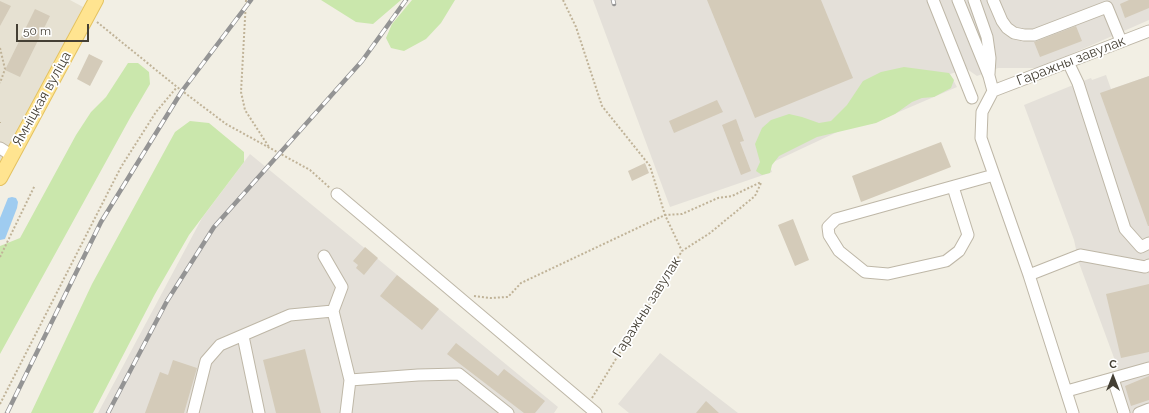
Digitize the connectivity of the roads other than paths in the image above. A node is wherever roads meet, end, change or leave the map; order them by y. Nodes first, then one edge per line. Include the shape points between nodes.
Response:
1 (96, 0) edge
2 (933, 0) edge
3 (958, 0) edge
4 (974, 0) edge
5 (993, 0) edge
6 (1108, 3) edge
7 (1149, 31) edge
8 (1121, 42) junction
9 (1068, 62) junction
10 (989, 76) junction
11 (993, 91) junction
12 (972, 98) dead end
13 (6, 152) edge
14 (994, 175) junction
15 (0, 178) edge
16 (953, 187) junction
17 (337, 194) road end
18 (1149, 244) edge
19 (324, 256) dead end
20 (1149, 265) edge
21 (1029, 275) junction
22 (333, 311) junction
23 (243, 336) junction
24 (1149, 368) edge
25 (1113, 378) junction
26 (350, 380) junction
27 (1067, 391) junction
28 (585, 409) edge
29 (1149, 409) edge
30 (193, 413) edge
31 (259, 413) edge
32 (346, 413) edge
33 (508, 413) edge
34 (596, 413) edge
35 (1073, 413) edge
36 (1124, 413) edge
37 (1139, 413) edge

1 - 13 main road, Ямніцкая вуліца
2 - 12 street
3 - 10 street
4 - 10 street via 987,37
5 - 6 street via 1007,28 1024,35 1034,35
6 - 8 street
7 - 8 street, Гаражны завулак
8 - 9 street, Гаражны завулак
9 - 11 street, Гаражны завулак
9 - 18 street via 1078,82 1124,229 1141,247
10 - 11 street
11 - 14 street via 982,112 981,138
13 - 15 main road, Ямніцкая вуліца
14 - 16 street
14 - 21 street
16 - 16 street via 836,219 828,227 829,235 840,251 865,272 888,274 946,261 959,251 968,235
17 - 28 street via 456,293
19 - 22 street via 342,287
20 - 21 street via 1080,255
21 - 27 street
22 - 23 street via 290,315
22 - 26 street
23 - 30 street via 220,346 206,361
23 - 31 street
24 - 25 street
25 - 27 street
25 - 36 street
26 - 32 street
26 - 33 street via 459,374
27 - 35 street
28 - 34 street
29 - 37 street

